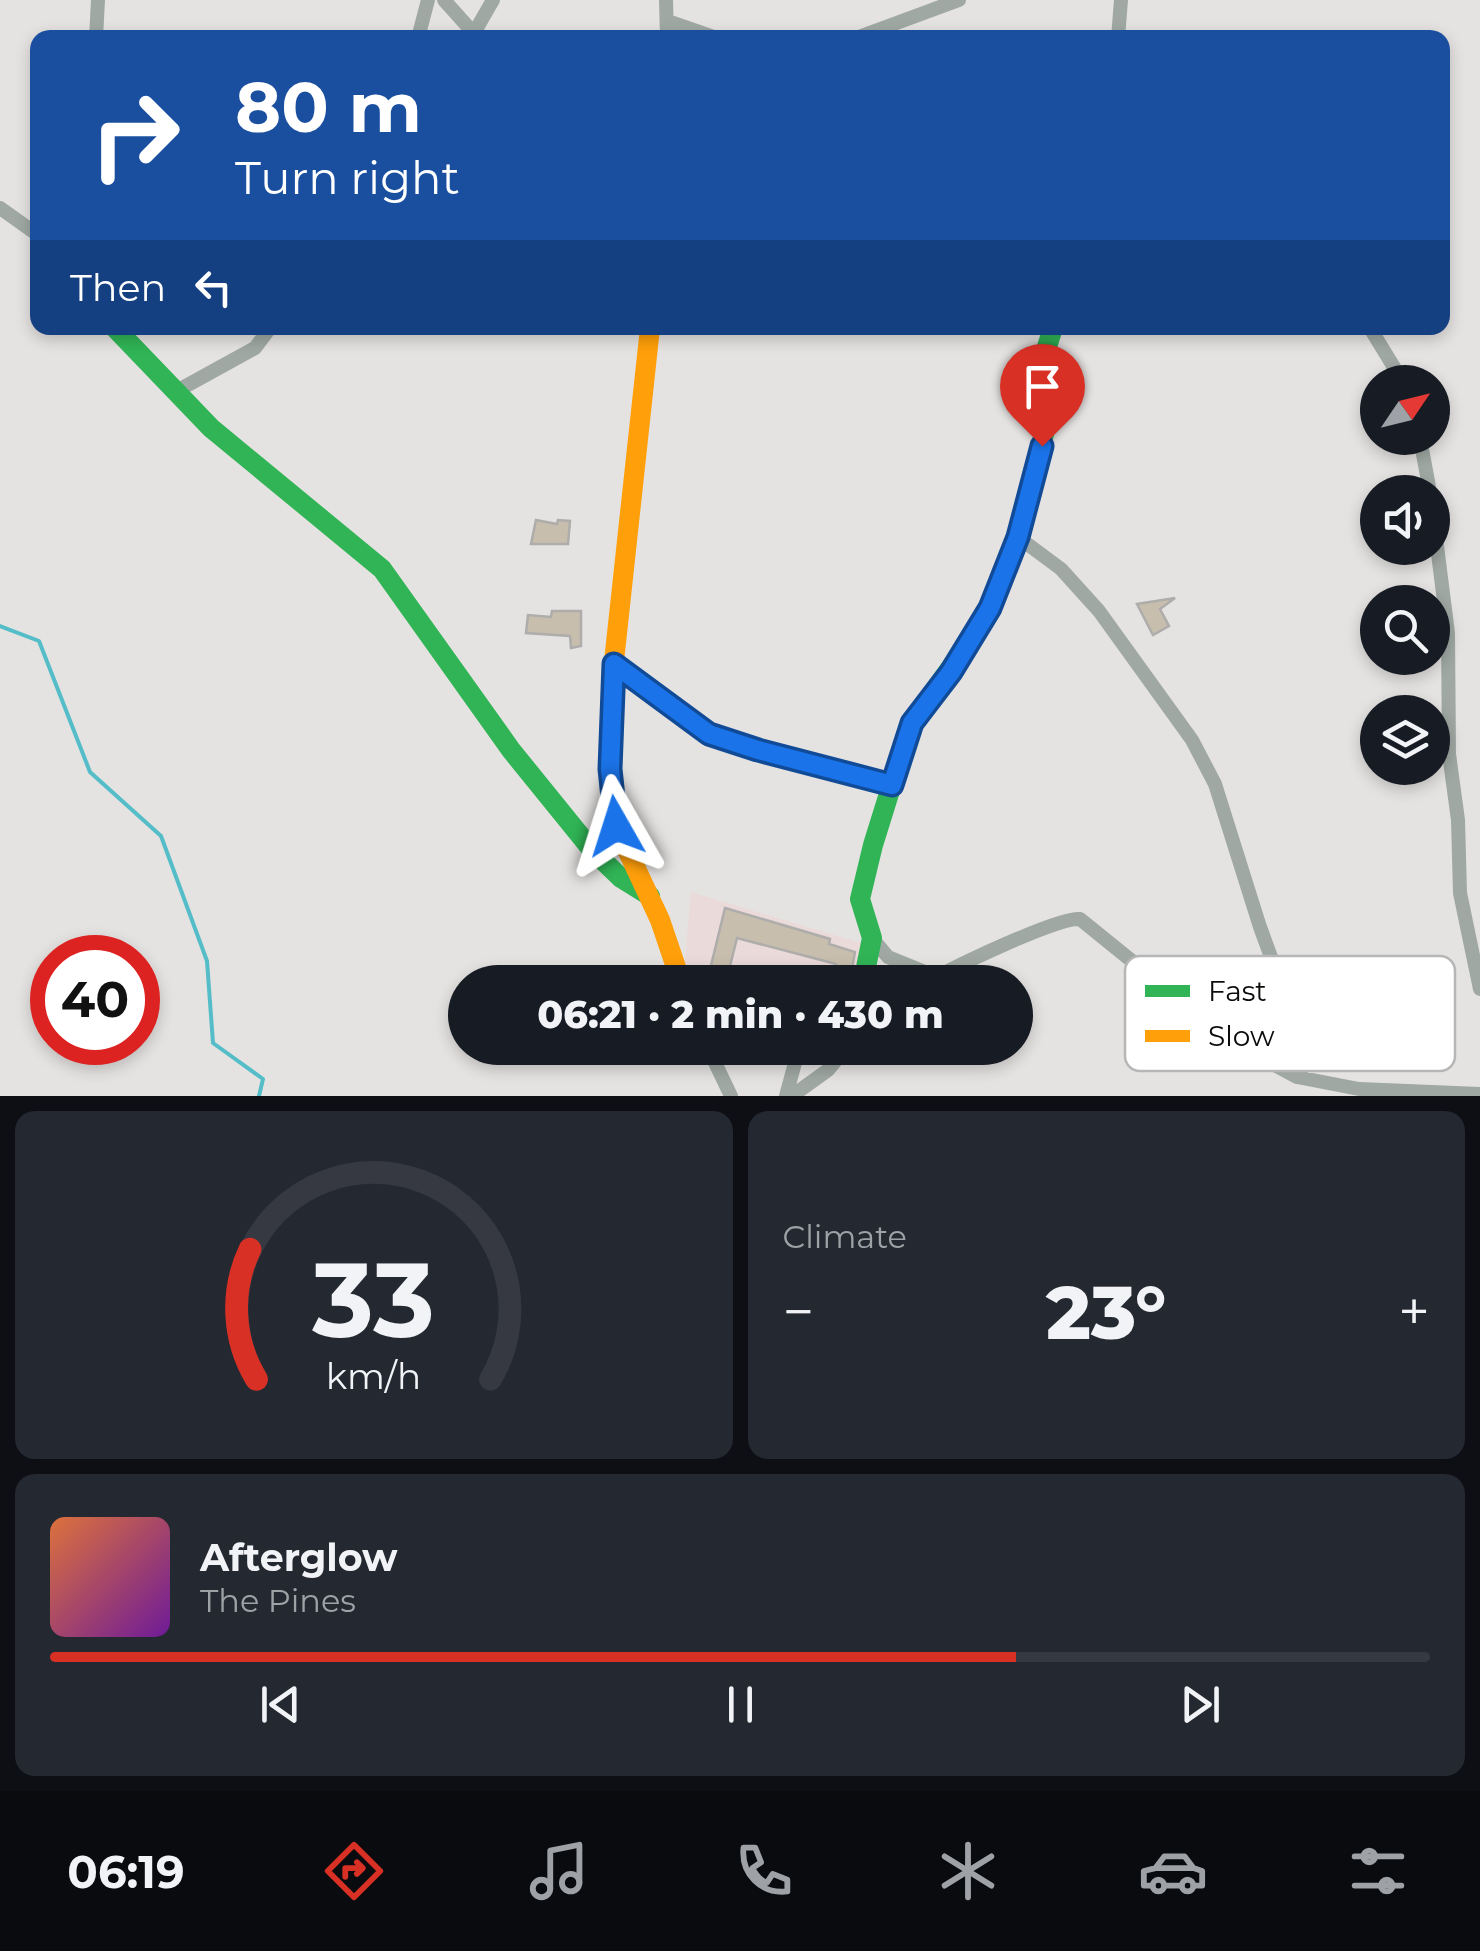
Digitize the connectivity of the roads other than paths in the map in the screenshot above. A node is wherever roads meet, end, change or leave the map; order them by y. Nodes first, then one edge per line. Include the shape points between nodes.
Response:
1 (98, 0) edge
2 (428, 0) edge
3 (444, 0) edge
4 (493, 0) edge
5 (666, 0) edge
6 (959, 0) edge
7 (1121, 0) edge
8 (668, 21) junction
9 (96, 30) edge
10 (420, 30) edge
11 (471, 30) edge
12 (478, 30) edge
13 (667, 30) edge
14 (694, 30) edge
15 (878, 30) edge
16 (1119, 30) edge
17 (0, 208) edge
18 (30, 229) edge
19 (122, 335) edge
20 (265, 335) edge
21 (649, 335) edge
22 (1050, 335) edge
23 (1374, 335) edge
24 (1393, 365) edge
25 (175, 392) junction
26 (1018, 537) junction
27 (1439, 565) edge
28 (614, 664) junction
29 (892, 785) junction
30 (650, 896) junction
31 (872, 938) junction
32 (1126, 956) edge
33 (1273, 956) edge
34 (675, 965) edge
35 (866, 965) edge
36 (904, 965) edge
37 (966, 965) edge
38 (1480, 989) edge
39 (716, 1065) edge
40 (797, 1065) edge
41 (832, 1065) edge
42 (1285, 1071) edge
43 (1301, 1071) edge
44 (1297, 1077) junction
45 (1441, 1094) edge
46 (1480, 1094) edge
47 (731, 1096) edge
48 (789, 1096) edge

1 - 9 street
2 - 10 street
3 - 11 street
4 - 12 street
5 - 8 street
6 - 15 street
7 - 16 street
8 - 13 street
8 - 14 street
17 - 18 street
19 - 25 street
20 - 25 street via 255,348
21 - 28 street
22 - 26 street via 1038,375 1050,414
23 - 24 street
25 - 30 street via 382,569 560,811 604,864
26 - 29 street via 979,628 912,723
26 - 33 street via 1061,569 1099,610 1182,722 1206,766
27 - 38 street via 1460,894
28 - 29 street via 709,734
28 - 30 street via 614,809
29 - 31 street via 860,899
30 - 34 street
31 - 35 street
31 - 36 street
32 - 37 street via 1080,919
39 - 47 street
40 - 48 street
41 - 48 street
42 - 44 street
43 - 44 street
44 - 45 street
45 - 46 street

